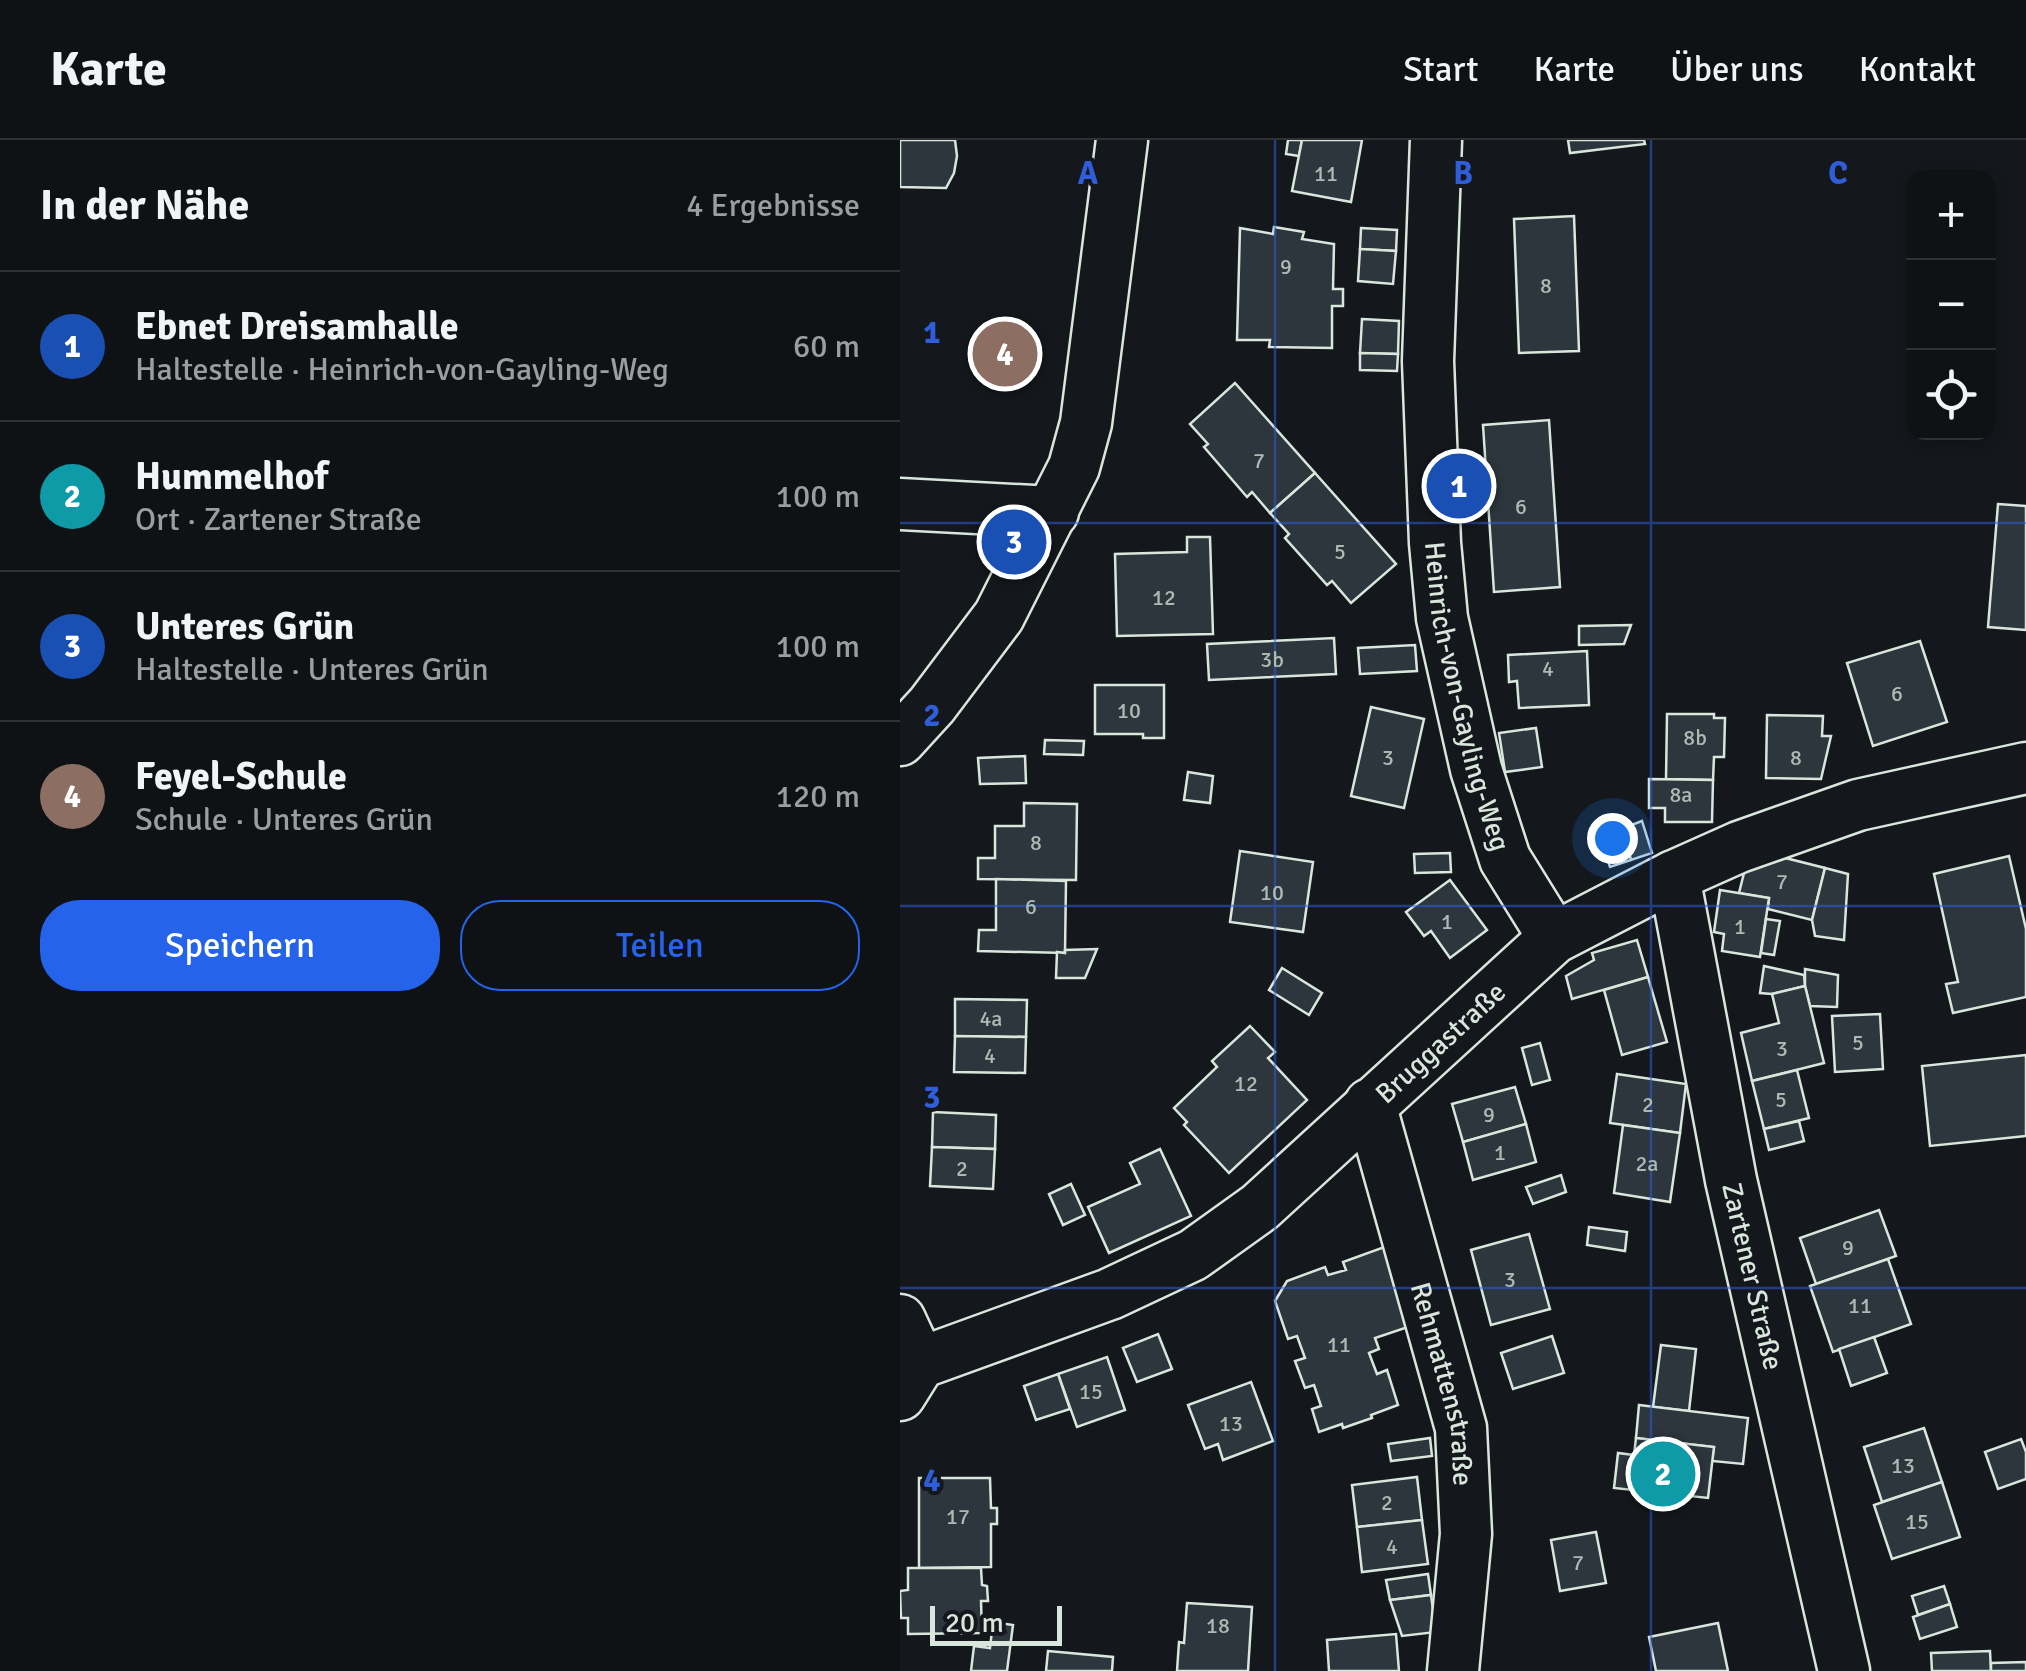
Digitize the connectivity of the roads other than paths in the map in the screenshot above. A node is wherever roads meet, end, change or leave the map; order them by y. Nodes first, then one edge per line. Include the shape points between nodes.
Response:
1 (1122, 140) edge
2 (1436, 140) edge
3 (900, 504) edge
4 (1052, 512) junction
5 (900, 740) edge
6 (2026, 768) edge
7 (1674, 876) junction
8 (1554, 938) junction
9 (1370, 1104) junction
10 (907, 1360) edge
11 (1453, 1671) edge
12 (1844, 1671) edge

1 - 4 street via 1086,423
2 - 8 street, Heinrich-von-Gayling-Weg via 1428,362 1442,618 1476,769 1506,859
3 - 4 street
4 - 5 street via 999,616
6 - 7 street, Bruggastraße via 1858,805
7 - 8 street, Bruggastraße
7 - 12 street, Zartener Straße via 1731,1180
8 - 9 street, Bruggastraße
9 - 10 street, Bruggastraße via 1260,1207 1193,1255 1110,1294
9 - 11 street, Rehmattenstraße via 1461,1428 1466,1534

